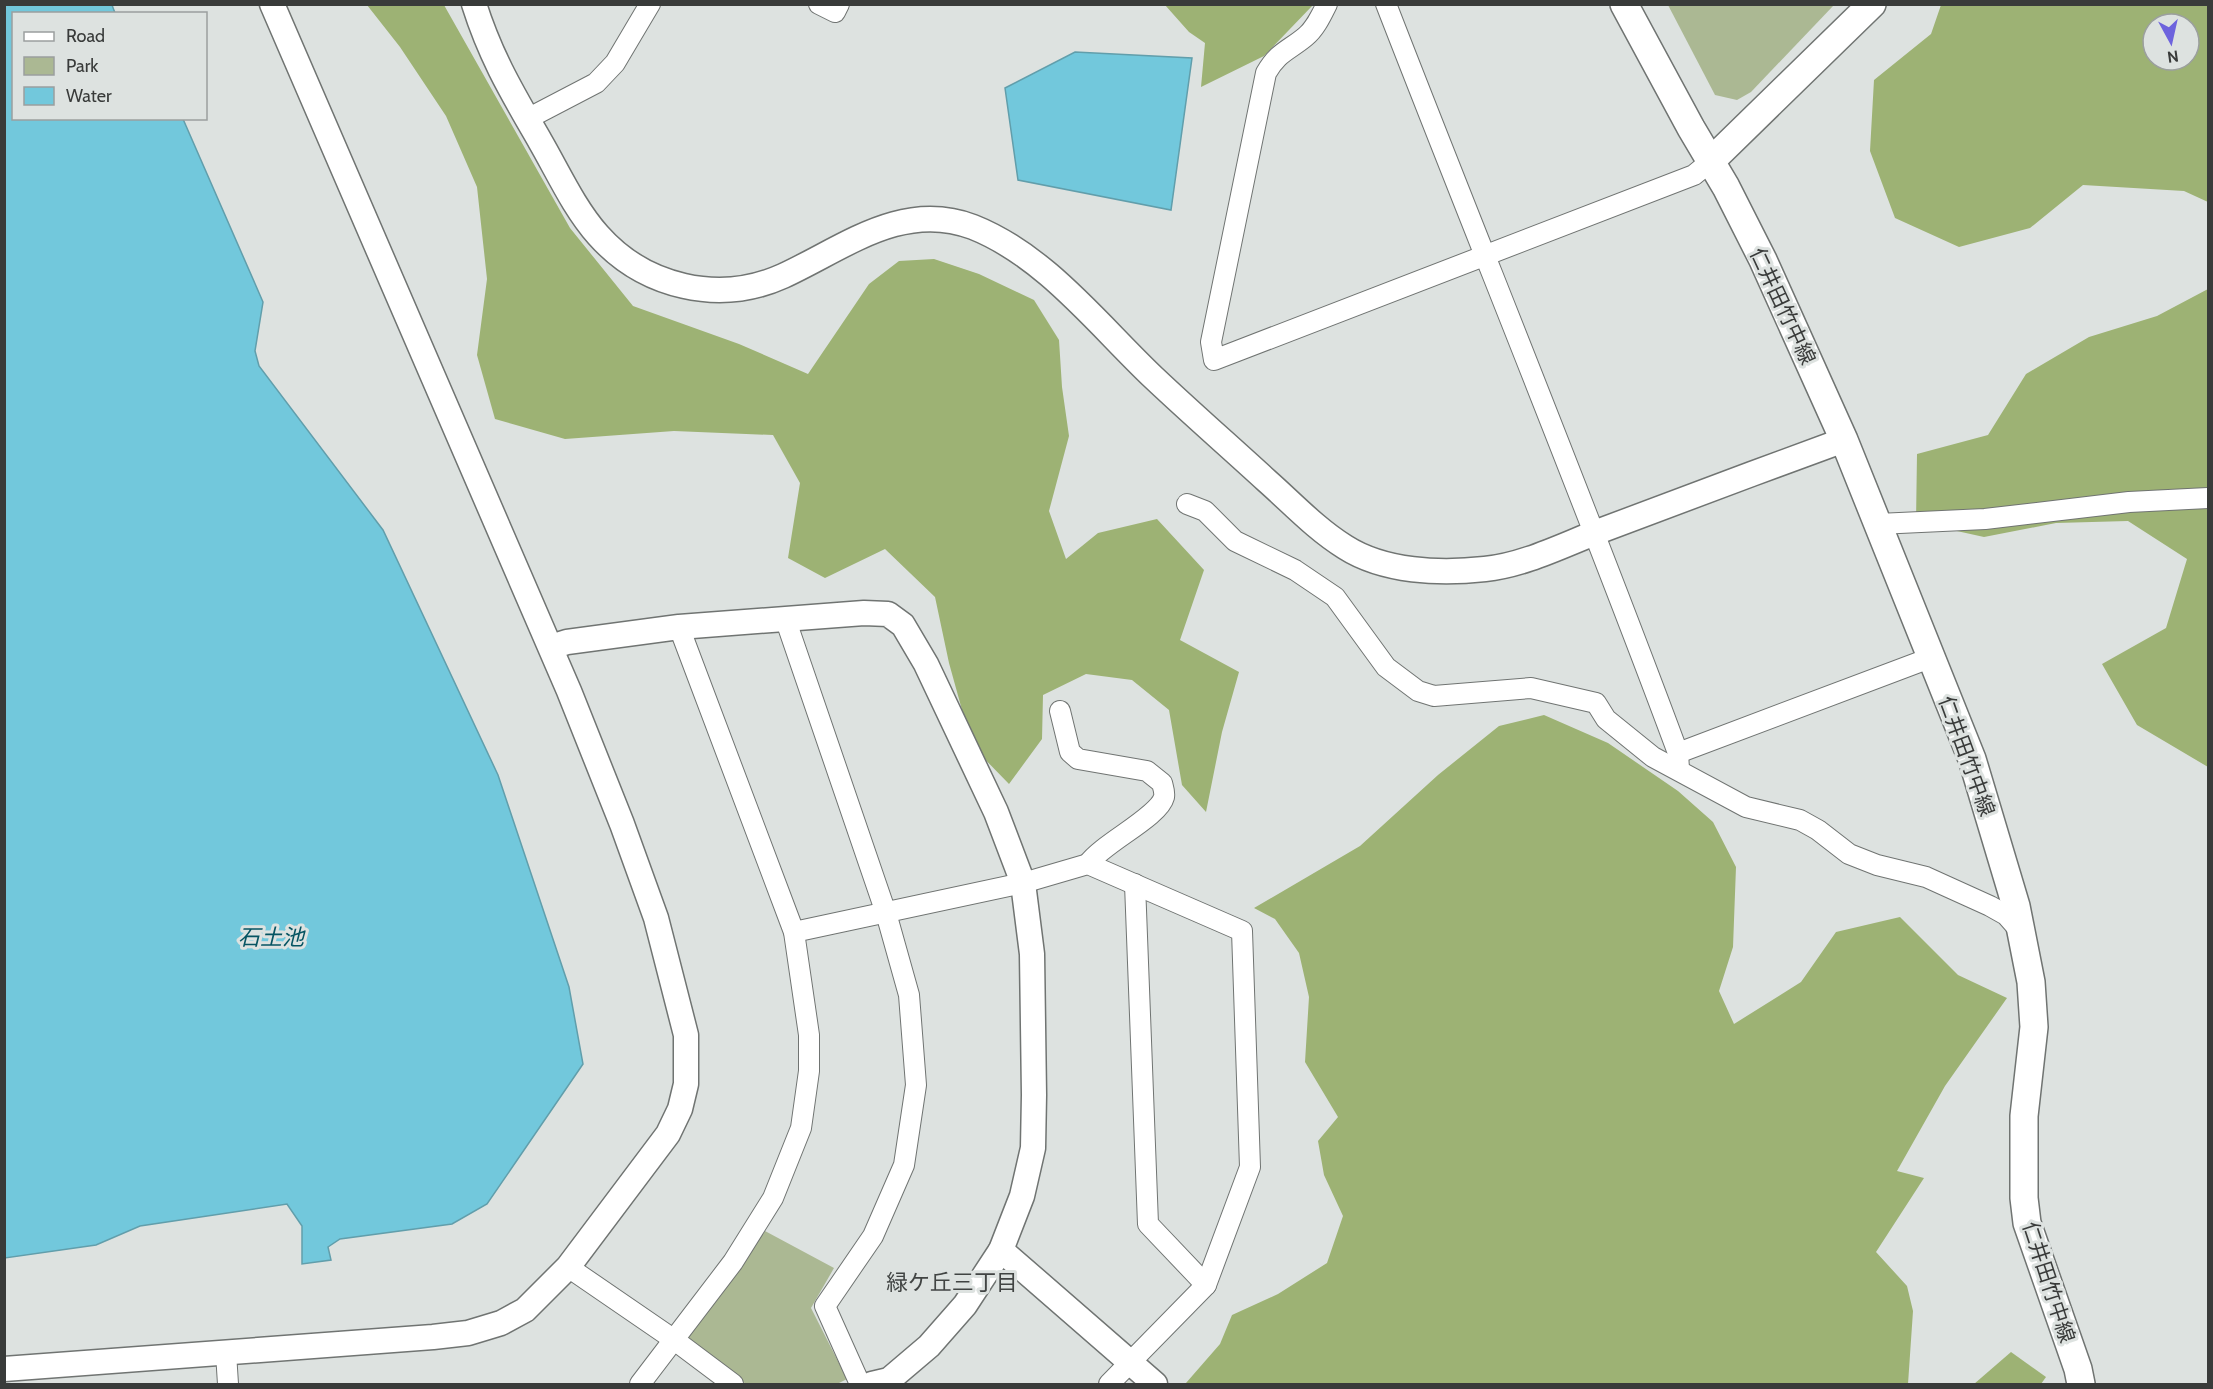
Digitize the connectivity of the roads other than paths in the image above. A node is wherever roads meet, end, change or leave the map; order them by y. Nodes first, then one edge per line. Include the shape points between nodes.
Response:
1 (272, 4) edge
2 (474, 4) edge
3 (650, 4) edge
4 (819, 4) edge
5 (839, 4) edge
6 (1327, 4) edge
7 (1386, 4) edge
8 (1624, 4) edge
9 (1872, 4) edge
10 (527, 119) junction
11 (1712, 161) junction
12 (1484, 256) junction
13 (1844, 440) junction
14 (2208, 498) edge
15 (1187, 504) dead end
16 (1878, 524) junction
17 (1596, 532) junction
18 (785, 618) junction
19 (679, 627) junction
20 (551, 647) junction
21 (1929, 658) junction
22 (1060, 711) dead end
23 (1679, 761) junction
24 (1088, 864) junction
25 (1023, 884) junction
26 (1135, 885) junction
27 (886, 913) junction
28 (794, 933) junction
29 (2023, 934) junction
30 (1001, 1250) junction
31 (568, 1267) junction
32 (1206, 1285) junction
33 (673, 1339) junction
34 (226, 1353) junction
35 (1132, 1363) junction
36 (4, 1369) edge
37 (228, 1384) edge
38 (639, 1384) edge
39 (733, 1384) edge
40 (861, 1384) edge
41 (872, 1384) edge
42 (1109, 1384) edge
43 (1155, 1384) edge
44 (2081, 1384) edge

1 - 20 street
2 - 10 street via 501,76
3 - 10 street via 615,63 596,83
4 - 5 street via 835,12
6 - 12 street via 1305,37 1273,60 1266,73 1211,342 1214,360
7 - 12 street
8 - 11 main road, 仁井田竹中線
9 - 11 main road
10 - 17 street via 599,237 627,263 651,277 688,287 715,291 780,278 878,228 903,221 938,219 978,229 1025,257 1058,284 1155,379 1313,522 1347,548 1381,562 1420,571 1489,569
11 - 12 street via 1694,175
11 - 13 main road, 仁井田竹中線
12 - 17 street
13 - 16 main road, 仁井田竹中線
13 - 17 street
14 - 16 street via 2129,502 1985,519
15 - 23 street via 1205,511 1235,541 1295,570 1335,597 1386,667 1418,691 1434,696 1530,688 1596,703 1606,719 1653,757
16 - 21 main road, 仁井田竹中線
17 - 23 street
18 - 19 street
18 - 25 street via 888,614 903,625 926,664 991,802
18 - 27 street
19 - 20 street
19 - 28 street
20 - 31 street via 656,918 686,1035 687,1064 680,1109 668,1134
21 - 23 street
21 - 29 main road, 仁井田竹中線 via 1972,759
22 - 24 street via 1070,752 1078,759 1147,771 1162,783 1164,790 1159,805 1097,852
23 - 29 street via 1746,807 1800,820 1849,854 1926,877 1990,906 2006,915
24 - 25 street
24 - 26 street
25 - 27 street
25 - 30 street via 1032,954 1033,1148 1022,1196
26 - 32 street via 1148,1224
26 - 32 street via 1242,931 1250,1167
27 - 28 street
27 - 40 street via 909,995 916,1085 904,1165 873,1236 825,1306
28 - 33 street via 810,1035 810,1071 801,1128 773,1198 734,1262
29 - 44 main road, 仁井田竹中線 via 2034,1027 2024,1116 2027,1223
30 - 35 street
30 - 41 street via 965,1305 929,1346 889,1380
31 - 33 street
31 - 34 street via 525,1310 501,1323 468,1332
32 - 35 street
33 - 38 street
33 - 39 street
34 - 36 street
34 - 37 street
35 - 42 street
35 - 43 street

